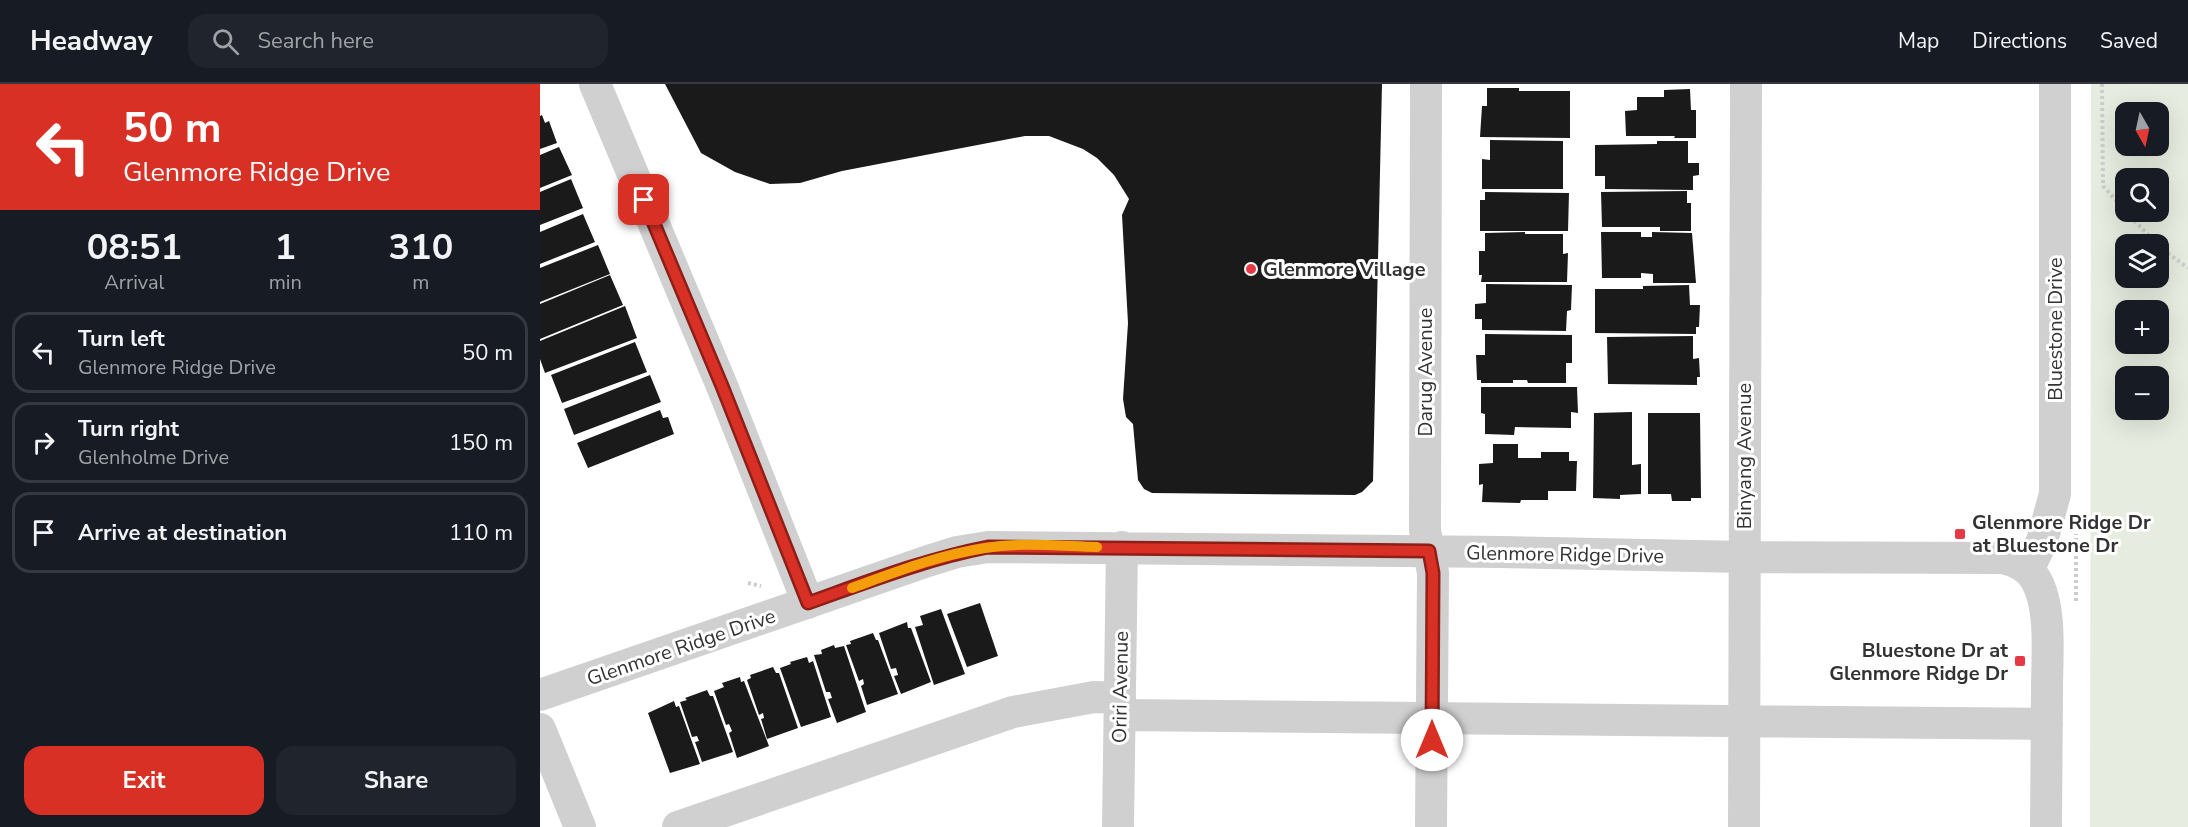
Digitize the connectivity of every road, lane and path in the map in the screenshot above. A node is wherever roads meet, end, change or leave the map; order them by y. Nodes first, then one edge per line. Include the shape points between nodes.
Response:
1 (595, 84) edge
2 (1426, 84) edge
3 (1746, 84) edge
4 (2055, 84) edge
5 (2102, 84) edge
6 (2115, 199) edge
7 (2136, 222) edge
8 (2148, 234) edge
9 (2169, 253) edge
10 (2188, 268) edge
11 (1122, 547) junction
12 (1429, 551) junction
13 (1744, 557) junction
14 (2028, 570) junction
15 (808, 603) junction
16 (540, 695) edge
17 (1120, 706) junction
18 (1432, 718) junction
19 (1744, 723) junction
20 (2047, 724) junction
21 (540, 729) edge
22 (580, 827) edge
23 (678, 827) edge
24 (1118, 827) edge
25 (1431, 827) edge
26 (1744, 827) edge
27 (2046, 827) edge

1 - 15 street
2 - 12 street, Darug Avenue via 1425,530
3 - 13 street, Binyang Avenue
4 - 14 street, Bluestone Drive via 2055,494 2042,542
5 - 6 path via 2103,186
7 - 8 path
9 - 10 path
11 - 12 street, Glenmore Ridge Drive
11 - 15 street, Glenmore Ridge Drive via 1008,546 957,552
11 - 17 street, Oriri Avenue
12 - 13 street, Glenmore Ridge Drive
12 - 18 street, Darug Avenue via 1433,573
13 - 14 street, Glenmore Ridge Drive via 2003,558
13 - 19 street, Binyang Avenue
14 - 20 street via 2042,597 2047,644
15 - 16 street, Glenmore Ridge Drive
17 - 18 street
17 - 23 street via 1094,697 1013,712
17 - 24 street, Oriri Avenue
18 - 19 street
18 - 25 street, Darug Avenue
19 - 20 street
19 - 26 street, Binyang Avenue
20 - 27 street
21 - 22 street

